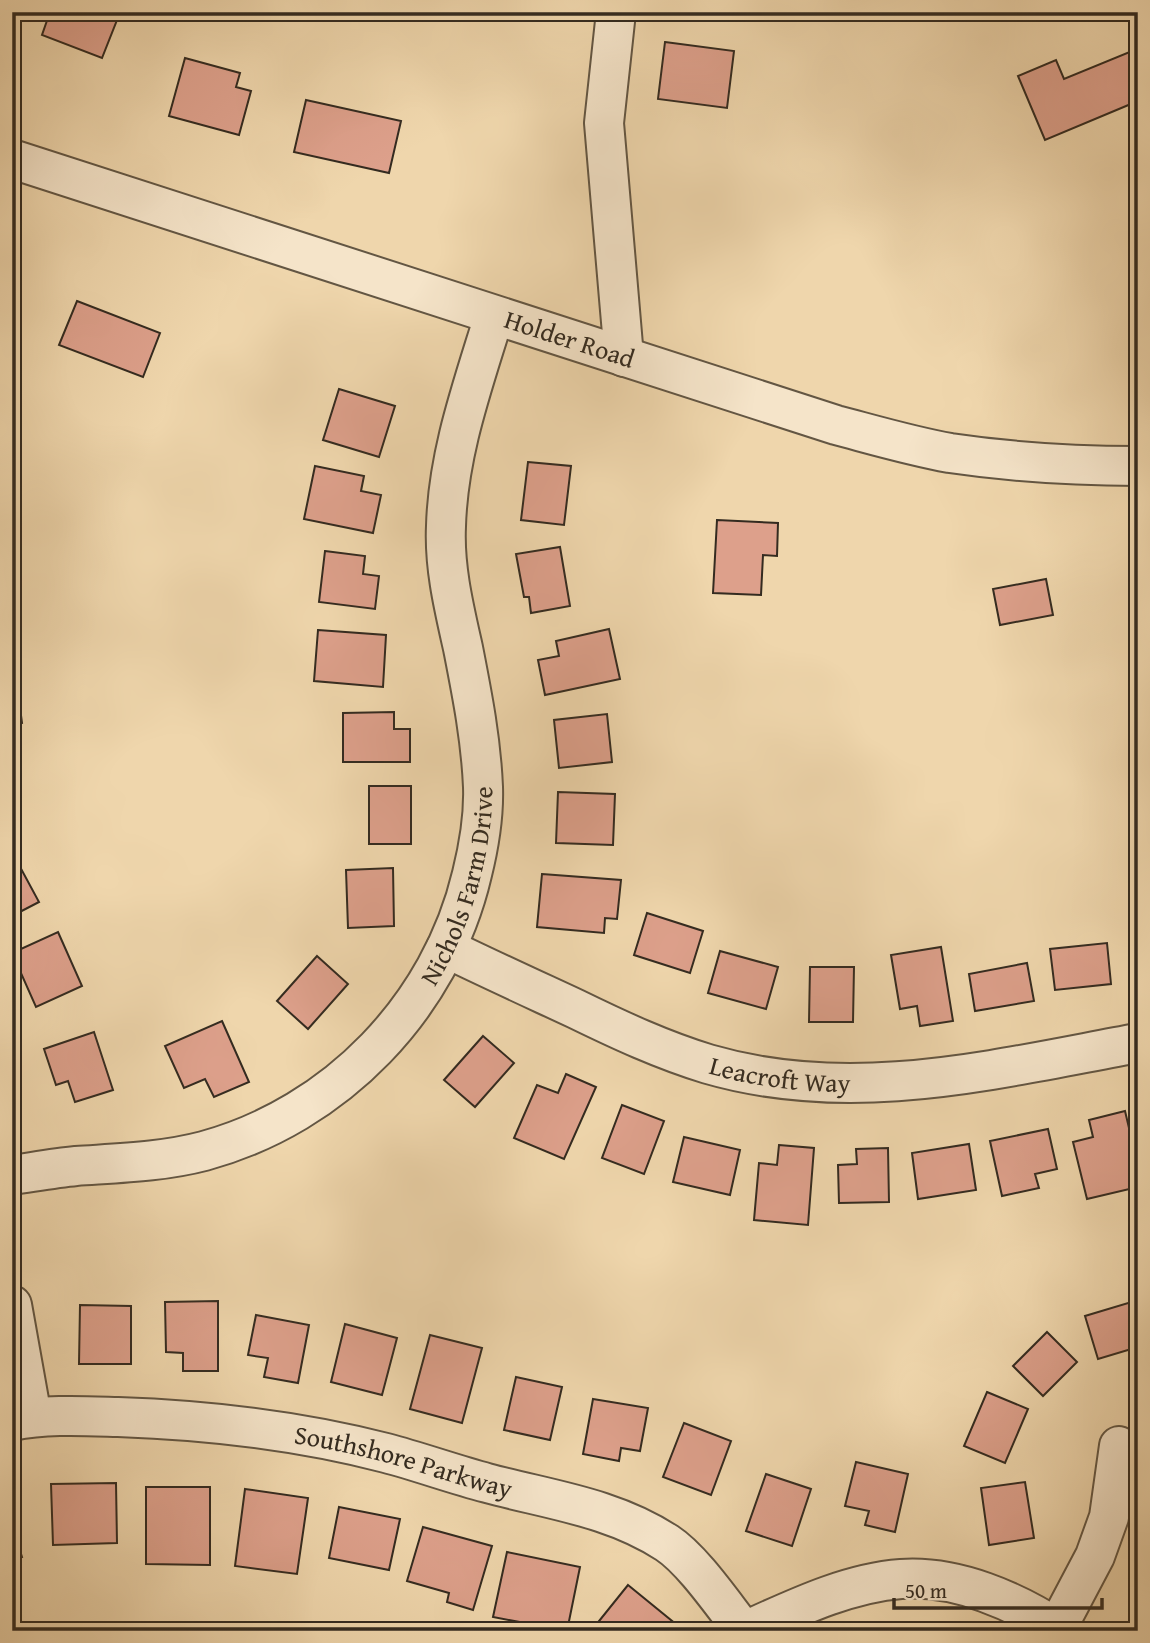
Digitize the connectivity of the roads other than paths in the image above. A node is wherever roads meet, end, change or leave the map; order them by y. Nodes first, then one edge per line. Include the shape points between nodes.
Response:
1 (616, 12) edge
2 (12, 159) edge
3 (494, 316) junction
4 (624, 356) junction
5 (1138, 466) edge
6 (446, 948) junction
7 (1138, 1043) edge
8 (12, 1175) edge
9 (12, 1305) edge
10 (22, 1419) edge
11 (1119, 1446) dead end
12 (1059, 1629) edge
13 (745, 1631) edge

1 - 4 street via 604,123
2 - 3 street, Holder Road
3 - 4 street, Holder Road
3 - 6 street, Nichols Farm Drive via 461,425 445,528 449,583 480,740 483,791 479,845 466,900
4 - 5 street, Holder Road via 906,444 1016,460
6 - 7 street, Leacroft Way via 648,1043 709,1064 777,1078 836,1084 900,1083
6 - 8 street, Nichols Farm Drive via 411,1008 378,1048 340,1083 297,1112 204,1151 156,1161
9 - 10 street
10 - 13 street, Southshore Parkway via 173,1419 293,1435 384,1453 575,1503 624,1519 670,1545
11 - 12 street via 1109,1517
12 - 13 street via 978,1590 943,1581 902,1579 841,1592

